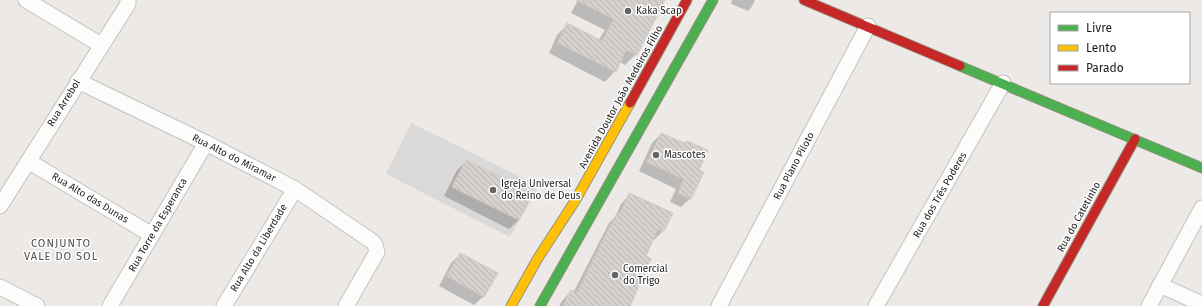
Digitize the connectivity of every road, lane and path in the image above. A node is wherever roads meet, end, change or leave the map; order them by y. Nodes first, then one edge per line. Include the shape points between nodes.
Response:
1 (26, 0) edge
2 (128, 0) edge
3 (687, 0) edge
4 (713, 0) edge
5 (804, 0) edge
6 (868, 26) junction
7 (101, 45) junction
8 (78, 81) junction
9 (1003, 83) junction
10 (1135, 139) junction
11 (206, 143) junction
12 (28, 161) junction
13 (1202, 168) edge
14 (295, 189) junction
15 (0, 206) edge
16 (1202, 208) edge
17 (152, 235) junction
18 (538, 258) junction
19 (1160, 285) junction
20 (2, 294) edge
21 (1202, 304) edge
22 (37, 306) edge
23 (110, 306) edge
24 (224, 306) edge
25 (346, 306) edge
26 (511, 306) edge
27 (534, 306) edge
28 (540, 306) edge
29 (719, 306) edge
30 (876, 306) edge
31 (1043, 306) edge
32 (1149, 306) edge

1 - 7 street
2 - 7 street, Rua Arrebol via 128,4
3 - 18 main road, Avenida Doutor João Medeiros Filho via 575,201
4 - 28 main road
5 - 6 main road
6 - 9 main road
6 - 29 street, Rua Plano Piloto
7 - 8 street, Rua Arrebol
8 - 11 street, Rua Alto do Miramar
8 - 12 street, Rua Arrebol
9 - 10 main road
9 - 30 street, Rua dos Três Poderes
10 - 13 main road
10 - 31 main road, Rua do Catetinho
11 - 14 street, Rua Alto do Miramar
11 - 17 street, Rua Torre da Esperanca
12 - 15 street, Rua Arrebol
12 - 17 street, Rua Alto das Dunas
14 - 24 street, Rua Alto da Liberdade
14 - 25 street, Rua Alto do Miramar via 376,245 377,252
16 - 19 street
17 - 23 street, Rua Torre da Esperanca
18 - 26 main road, Avenida Doutor João Medeiros Filho
18 - 27 main road via 549,267
19 - 21 street
19 - 32 street
20 - 22 street

